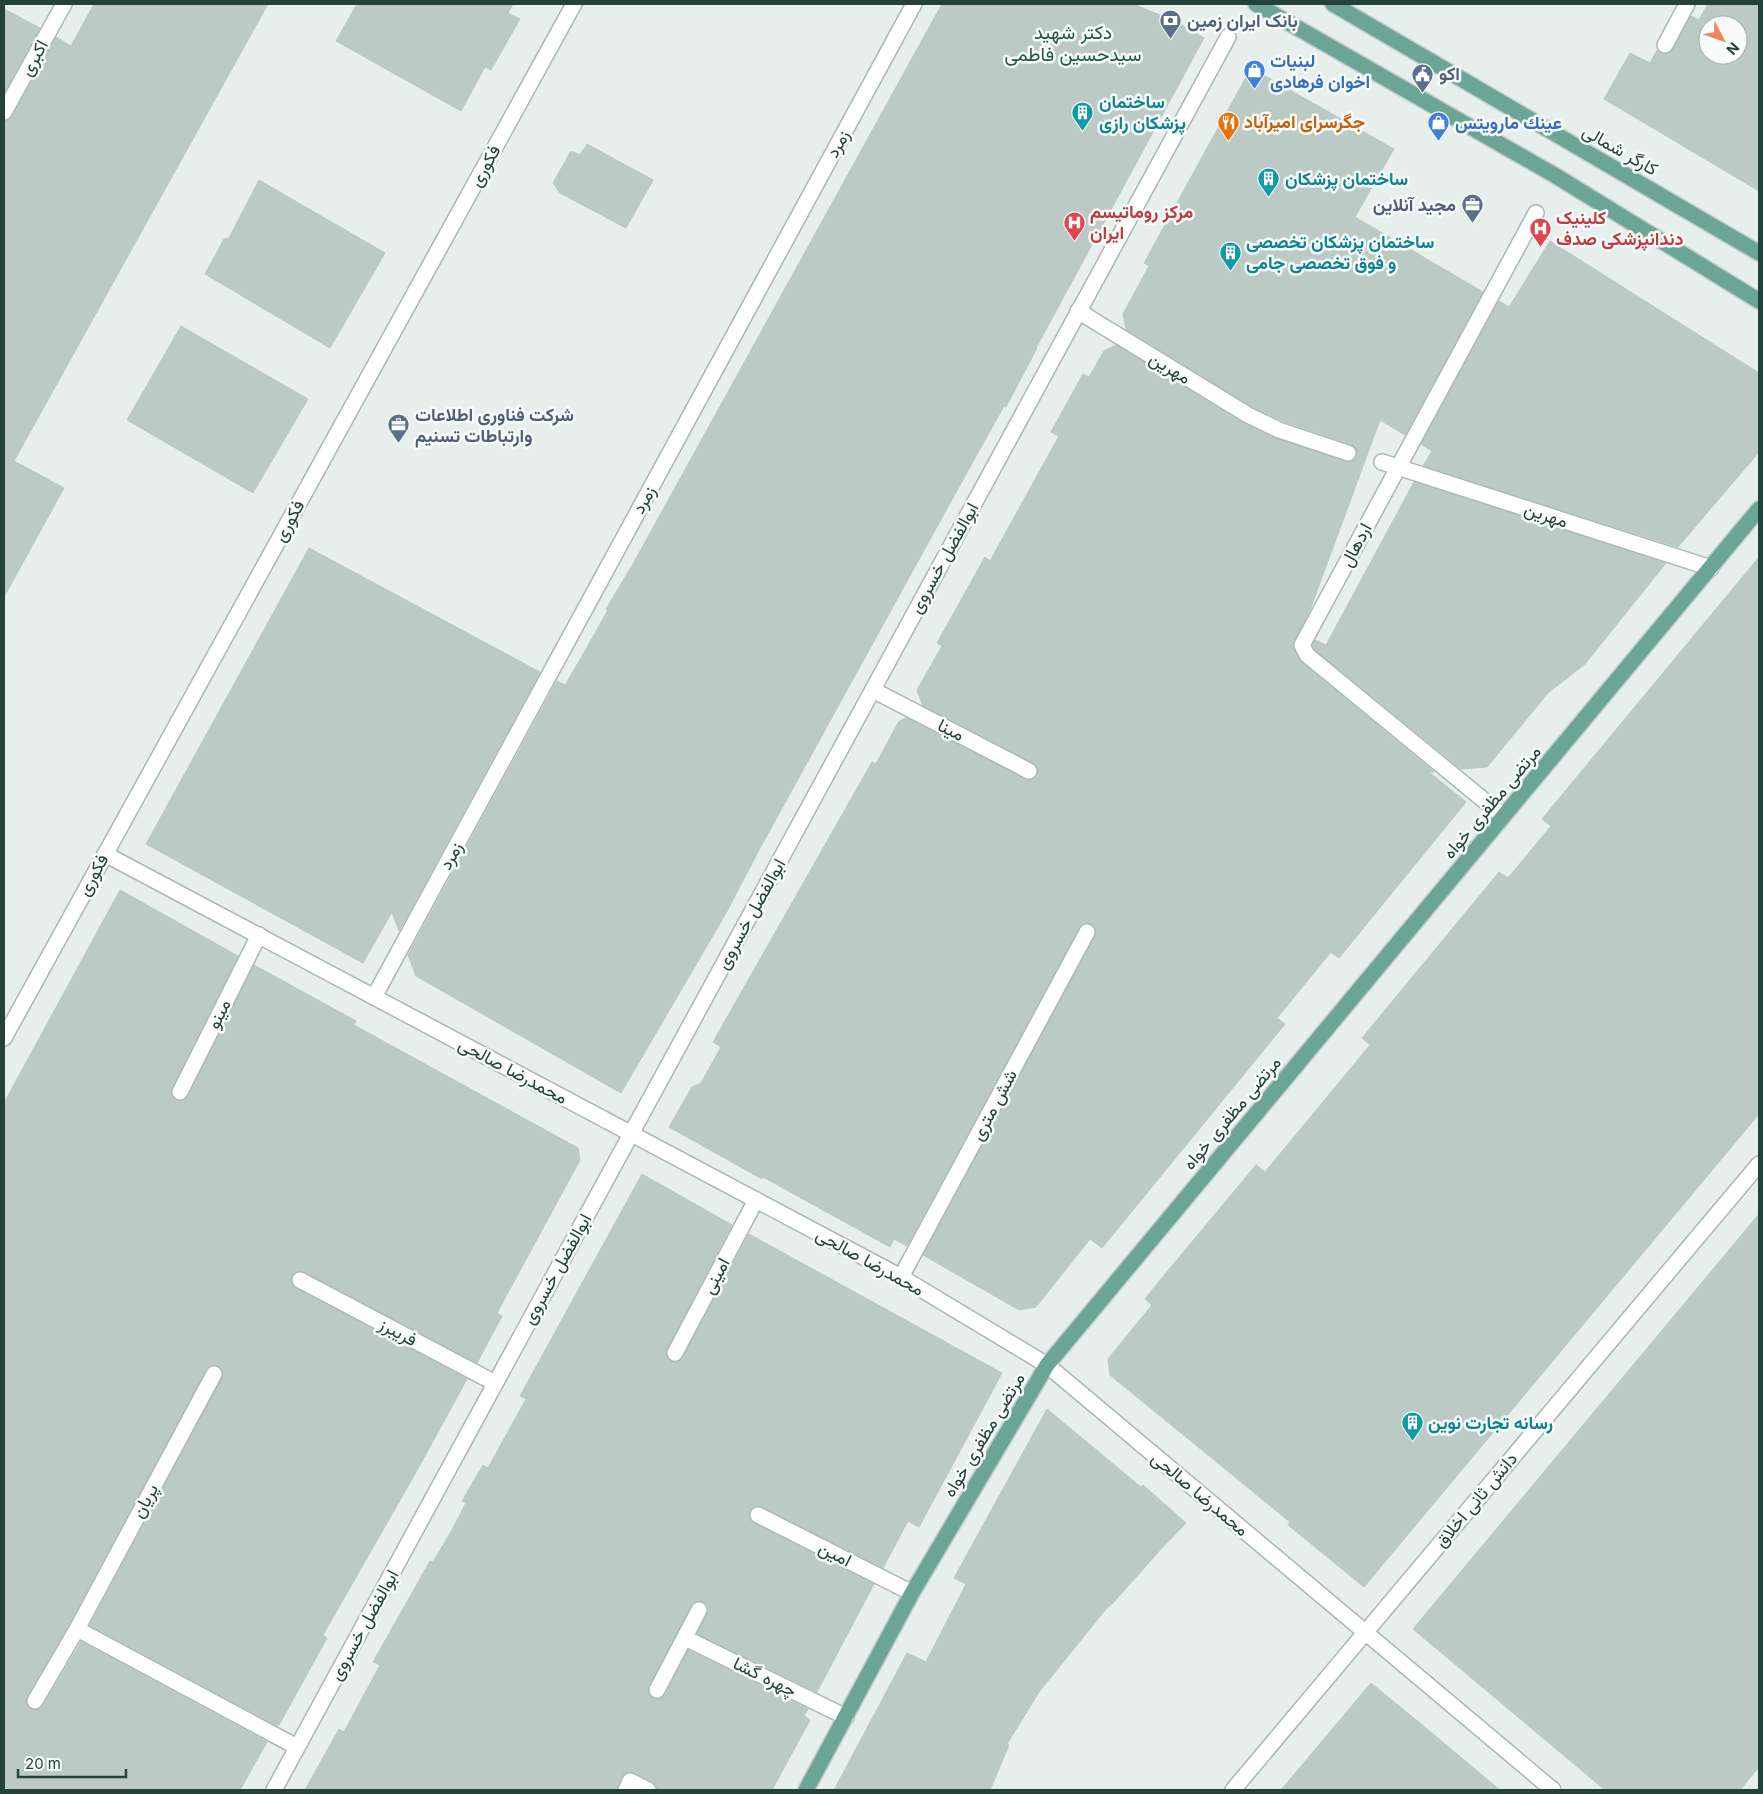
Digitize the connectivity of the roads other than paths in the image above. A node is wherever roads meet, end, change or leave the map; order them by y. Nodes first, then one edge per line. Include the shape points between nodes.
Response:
1 (64, 4) edge
2 (574, 4) edge
3 (914, 4) edge
4 (1256, 4) edge
5 (1333, 4) edge
6 (1687, 4) edge
7 (1228, 37) dead end
8 (1665, 44) dead end
9 (4, 112) edge
10 (1536, 212) dead end
11 (1759, 253) edge
12 (1759, 302) edge
13 (1078, 312) junction
14 (1348, 453) dead end
15 (1382, 462) dead end
16 (1398, 468) junction
17 (1759, 509) edge
18 (1711, 568) junction
19 (873, 690) junction
20 (1029, 771) dead end
21 (1504, 816) junction
22 (105, 854) junction
23 (1087, 932) dead end
24 (259, 935) junction
25 (374, 997) junction
26 (4, 1038) edge
27 (180, 1092) dead end
28 (631, 1134) junction
29 (1759, 1164) edge
30 (756, 1200) junction
31 (901, 1277) junction
32 (300, 1280) dead end
33 (675, 1352) dead end
34 (1047, 1365) junction
35 (214, 1374) dead end
36 (495, 1383) junction
37 (758, 1515) dead end
38 (912, 1594) junction
39 (699, 1610) dead end
40 (77, 1629) junction
41 (1365, 1632) junction
42 (685, 1638) junction
43 (657, 1690) dead end
44 (35, 1701) dead end
45 (846, 1717) junction
46 (297, 1747) junction
47 (274, 1790) edge
48 (626, 1790) edge
49 (648, 1790) edge
50 (806, 1790) edge
51 (1233, 1790) edge
52 (1554, 1790) edge

1 - 9 street, اکبری
2 - 22 street, فکوری
3 - 25 street, زمرد
4 - 12 main road via 1556,176
5 - 11 main road, کارگر شمالی
6 - 8 street
7 - 13 street, ابوالفضل خسروی
10 - 16 street, اردهال
13 - 14 street, مهرین via 1248,415 1280,430
13 - 19 street, ابوالفضل خسروی
15 - 16 street, مهرین
16 - 18 street, مهرین
16 - 21 street, اردهال via 1302,645 1307,655
17 - 18 main road, مرتضی مظفری خواه
18 - 21 main road, مرتضی مظفری خواه
19 - 20 street, مینا
19 - 28 street, ابوالفضل خسروی
21 - 34 main road, مرتضی مظفری خواه
22 - 24 street, محمدرضا صالحی
22 - 26 street, فکوری
23 - 31 street, شش متری
24 - 25 street, محمدرضا صالحی
24 - 27 street, مینو
25 - 28 street, محمدرضا صالحی
28 - 30 street, محمدرضا صالحی
28 - 36 street, ابوالفضل خسروی
29 - 41 street, دانش ثانی اخلاق
30 - 31 street, محمدرضا صالحی
30 - 33 street, امینی
31 - 34 street, محمدرضا صالحی
32 - 36 street, فریبرز
34 - 38 main road, مرتضی مظفری خواه
34 - 41 street, محمدرضا صالحی
35 - 40 street, پریان
36 - 46 street, ابوالفضل خسروی
37 - 38 street, امین
38 - 45 main road, مرتضی مظفری خواه
39 - 42 street
40 - 44 street, پریان
40 - 46 street
41 - 51 street, دانش ثانی اخلاق
41 - 52 street, محمدرضا صالحی
42 - 43 street
42 - 45 street, چهره گشا
45 - 50 main road, مرتضی مظفری خواه
46 - 47 street, ابوالفضل خسروی
48 - 49 street via 630,1781

